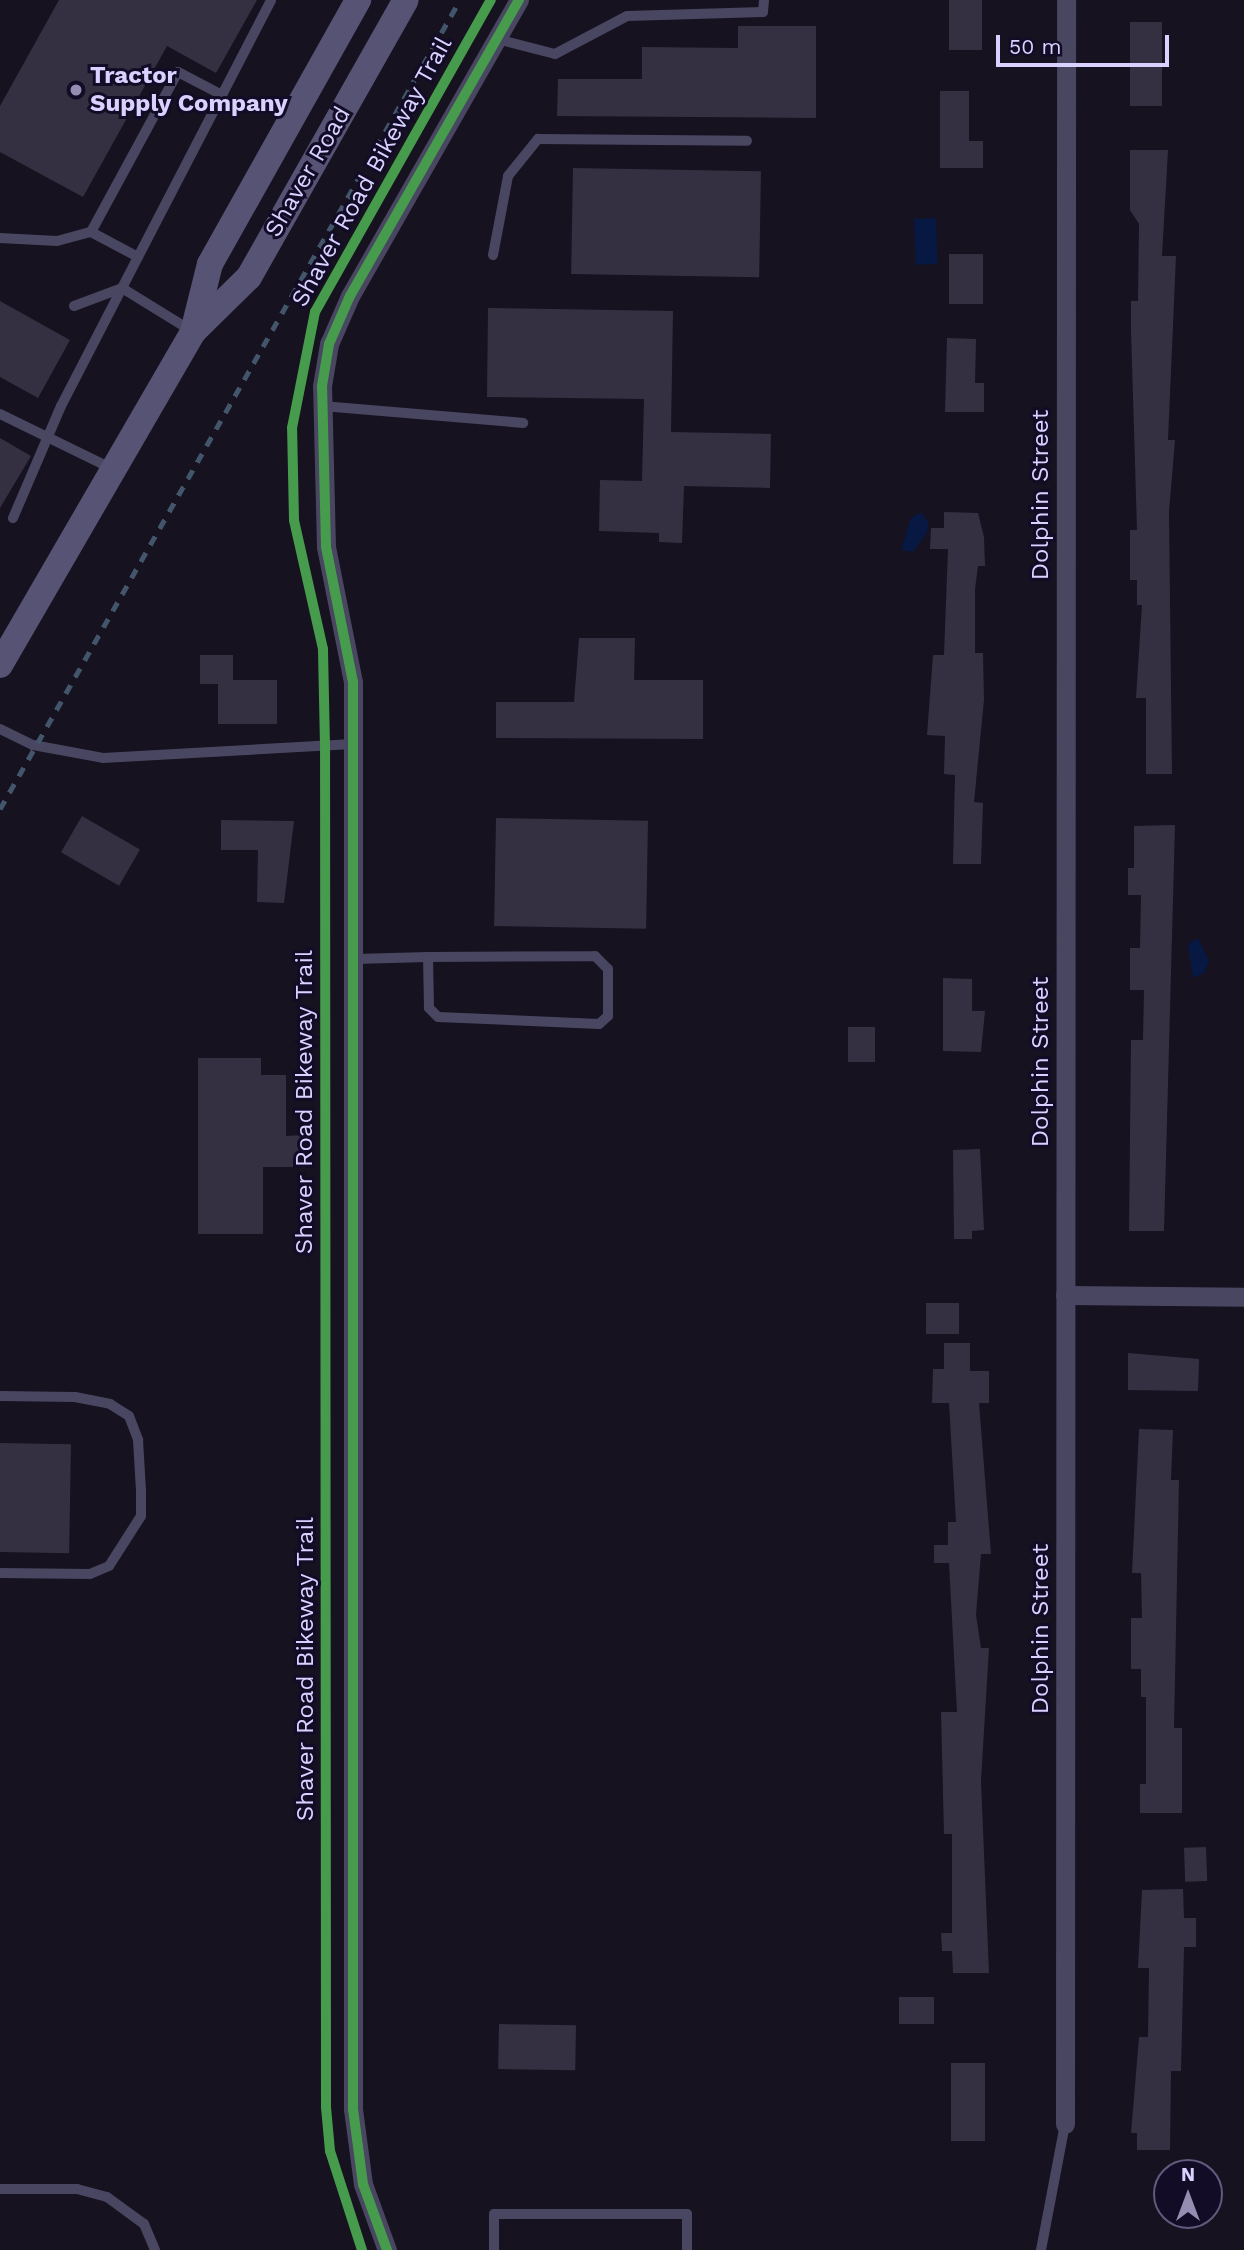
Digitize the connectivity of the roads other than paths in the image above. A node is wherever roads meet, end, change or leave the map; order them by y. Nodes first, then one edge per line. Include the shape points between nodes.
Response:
1 (271, 0) edge
2 (358, 0) edge
3 (406, 0) edge
4 (519, 0) edge
5 (764, 0) edge
6 (1066, 0) edge
7 (497, 39) junction
8 (222, 95) junction
9 (747, 141) dead end
10 (91, 232) junction
11 (0, 238) edge
12 (493, 255) dead end
13 (138, 257) junction
14 (121, 288) junction
15 (74, 306) dead end
16 (194, 332) junction
17 (321, 406) junction
18 (0, 414) edge
19 (523, 423) dead end
20 (51, 439) junction
21 (114, 470) junction
22 (13, 518) dead end
23 (1, 661) edge
24 (0, 729) edge
25 (353, 744) junction
26 (428, 957) junction
27 (355, 959) junction
28 (1065, 1295) junction
29 (1244, 1297) edge
30 (0, 1396) edge
31 (0, 1573) edge
32 (1065, 2124) joint
33 (0, 2189) edge
34 (155, 2250) edge
35 (387, 2250) edge
36 (495, 2250) edge
37 (687, 2250) edge
38 (1041, 2250) edge

1 - 8 lane
2 - 16 main road, Shaver Road via 210,264
3 - 16 main road, Shaver Road via 249,277
4 - 7 street
5 - 7 lane via 763,12 627,16 555,54
6 - 28 street, Dolphin Street
7 - 17 street via 350,296 329,344
8 - 10 lane via 178,72
8 - 13 lane
9 - 12 lane via 538,139 508,176
10 - 11 lane via 57,240
10 - 13 lane
13 - 14 lane
14 - 15 lane
14 - 16 lane
14 - 20 lane via 61,405
16 - 21 main road, Shaver Road
17 - 19 lane
17 - 25 street via 326,547 353,682
18 - 20 lane
20 - 21 lane
20 - 22 lane
21 - 23 main road, Shaver Road
24 - 25 lane via 33,745 103,758
25 - 27 street
26 - 26 lane via 595,956 608,969 608,1016 599,1024 438,1017 429,1008
26 - 27 lane
27 - 35 street via 353,2109 363,2184
28 - 29 street
28 - 32 street, Dolphin Street
30 - 31 lane via 75,1397 110,1404 129,1416 138,1440 141,1491 141,1516 109,1566 90,1574
32 - 38 lane
33 - 34 lane via 76,2189 107,2197 144,2224
36 - 37 lane via 494,2214 687,2214

